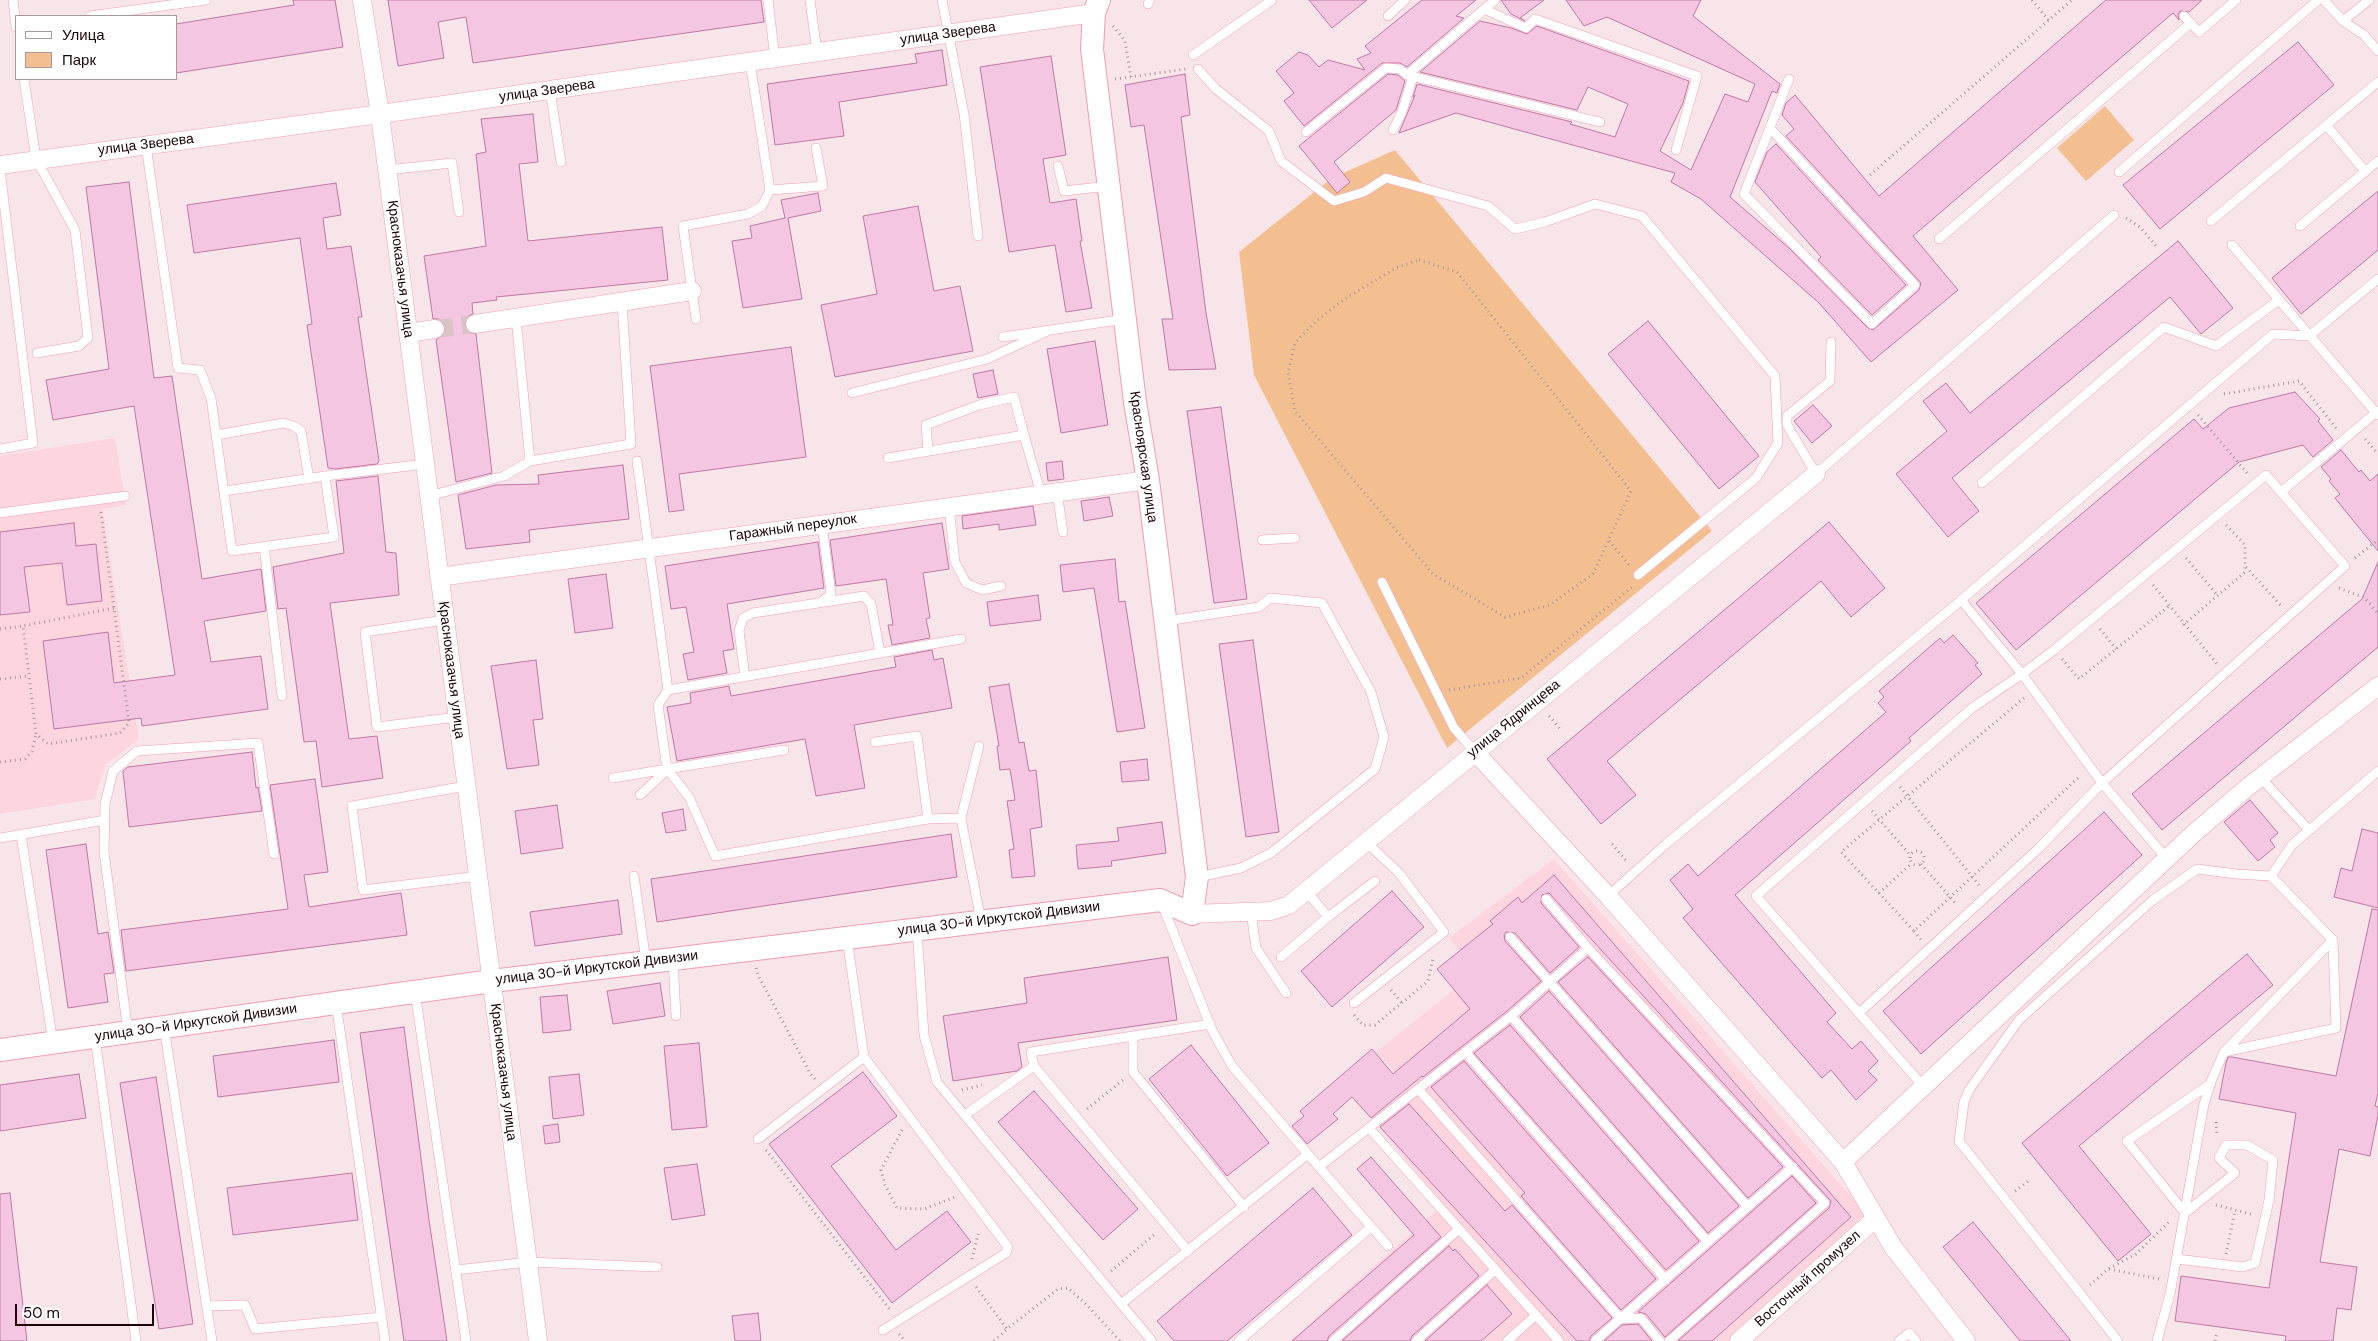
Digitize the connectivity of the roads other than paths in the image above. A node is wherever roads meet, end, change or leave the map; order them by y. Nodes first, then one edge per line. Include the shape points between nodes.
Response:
1 (13, 0) edge
2 (206, 0) edge
3 (362, 0) edge
4 (768, 0) edge
5 (810, 0) edge
6 (942, 0) edge
7 (1272, 0) edge
8 (1405, 0) edge
9 (1495, 0) edge
10 (2236, 0) edge
11 (2318, 0) edge
12 (2324, 0) edge
13 (2369, 0) edge
14 (1484, 10) junction
15 (1101, 12) edge
16 (97, 15) edge
17 (1388, 16) dead end
18 (2184, 16) dead end
19 (15, 19) edge
20 (2343, 21) junction
21 (2191, 23) junction
22 (947, 34) junction
23 (2378, 51) edge
24 (817, 52) junction
25 (1193, 55) dead end
26 (775, 58) junction
27 (750, 62) junction
28 (1200, 70) road end
29 (1410, 76) junction
30 (1789, 78) dead end
31 (24, 80) edge
32 (2378, 82) edge
33 (550, 90) junction
34 (380, 114) junction
35 (1600, 122) dead end
36 (2326, 125) junction
37 (1770, 128) junction
38 (1393, 130) dead end
39 (1306, 132) dead end
40 (146, 145) junction
41 (816, 148) dead end
42 (1676, 150) dead end
43 (36, 160) junction
44 (2378, 161) edge
45 (561, 162) dead end
46 (0, 165) edge
47 (1058, 166) dead end
48 (0, 170) edge
49 (387, 170) junction
50 (2119, 172) dead end
51 (2365, 172) junction
52 (1109, 186) junction
53 (770, 190) junction
54 (459, 212) dead end
55 (2114, 215) road end
56 (2211, 221) dead end
57 (2300, 226) dead end
58 (978, 236) dead end
59 (1939, 239) dead end
60 (2232, 246) dead end
61 (2378, 279) edge
62 (692, 291) junction
63 (2279, 300) junction
64 (622, 302) junction
65 (516, 318) junction
66 (696, 319) dead end
67 (1125, 319) junction
68 (475, 324) tunnel mouth
69 (435, 329) tunnel mouth
70 (1050, 330) junction
71 (408, 333) junction
72 (2309, 336) junction
73 (1003, 337) dead end
74 (1831, 342) dead end
75 (36, 353) dead end
76 (852, 393) dead end
77 (2377, 413) edge
78 (217, 435) junction
79 (1024, 435) junction
80 (0, 448) edge
81 (928, 451) junction
82 (888, 458) dead end
83 (530, 461) junction
84 (637, 461) dead end
85 (425, 464) junction
86 (1816, 474) junction
87 (325, 476) junction
88 (309, 479) junction
89 (1148, 480) junction
90 (1982, 483) dead end
91 (225, 491) junction
92 (2281, 492) junction
93 (1049, 493) junction
94 (125, 496) dead end
95 (429, 496) junction
96 (949, 507) junction
97 (0, 513) edge
98 (822, 524) junction
99 (1062, 532) dead end
100 (1295, 538) dead end
101 (1262, 540) dead end
102 (264, 546) junction
103 (650, 548) junction
104 (1638, 575) road end
105 (439, 577) junction
106 (1382, 582) dead end
107 (1000, 586) dead end
108 (1968, 595) junction
109 (820, 603) junction
110 (445, 620) junction
111 (1165, 622) junction
112 (961, 639) dead end
113 (880, 653) junction
114 (2022, 674) junction
115 (746, 676) junction
116 (668, 690) junction
117 (2376, 690) edge
118 (282, 696) dead end
119 (457, 717) junction
120 (875, 742) dead end
121 (979, 746) dead end
122 (784, 750) dead end
123 (1474, 751) junction
124 (667, 770) junction
125 (2378, 771) edge
126 (613, 778) dead end
127 (2261, 778) junction
128 (2102, 783) junction
129 (466, 786) junction
130 (640, 795) dead end
131 (961, 818) junction
132 (928, 819) junction
133 (105, 820) junction
134 (2308, 829) junction
135 (21, 835) junction
136 (0, 838) edge
137 (1366, 842) junction
138 (274, 854) dead end
139 (2166, 858) junction
140 (478, 876) junction
141 (634, 876) dead end
142 (2271, 876) junction
143 (1197, 877) junction
144 (1375, 881) dead end
145 (1307, 892) junction
146 (1608, 896) junction
147 (1546, 899) dead end
148 (1160, 900) junction
149 (1251, 912) junction
150 (1192, 914) junction
151 (1328, 917) junction
152 (981, 922) junction
153 (917, 929) junction
154 (1510, 936) dead end
155 (847, 938) junction
156 (2333, 940) junction
157 (1588, 948) junction
158 (1281, 957) dead end
159 (673, 959) junction
160 (646, 962) junction
161 (492, 981) junction
162 (1550, 982) junction
163 (415, 992) junction
164 (1286, 994) dead end
165 (336, 1003) junction
166 (1354, 1003) road end
167 (1859, 1013) junction
168 (676, 1016) dead end
169 (1511, 1016) junction
170 (1210, 1024) junction
171 (164, 1027) junction
172 (128, 1032) junction
173 (1133, 1036) junction
174 (95, 1037) junction
175 (53, 1043) junction
176 (0, 1050) edge
177 (1465, 1052) junction
178 (2224, 1052) junction
179 (864, 1057) junction
180 (1034, 1066) junction
181 (2210, 1084) junction
182 (1923, 1086) junction
183 (1418, 1090) junction
184 (965, 1116) junction
185 (1370, 1129) junction
186 (758, 1139) road end
187 (1308, 1154) junction
188 (1843, 1162) junction
189 (1319, 1167) junction
190 (1793, 1167) junction
191 (1244, 1207) junction
192 (1748, 1207) junction
193 (2183, 1211) junction
194 (1876, 1218) junction
195 (1371, 1227) junction
196 (1459, 1229) junction
197 (1708, 1242) junction
198 (1388, 1246) dead end
199 (1188, 1251) junction
200 (2177, 1259) junction
201 (528, 1262) junction
202 (657, 1267) dead end
203 (456, 1270) junction
204 (1495, 1270) junction
205 (1666, 1280) junction
206 (1121, 1304) junction
207 (207, 1306) junction
208 (1536, 1315) junction
209 (382, 1317) junction
210 (1621, 1318) junction
211 (884, 1330) dead end
212 (136, 1341) edge
213 (212, 1341) edge
214 (385, 1341) edge
215 (466, 1341) edge
216 (538, 1341) edge
217 (1152, 1341) edge
218 (1239, 1341) edge
219 (1333, 1341) edge
220 (1416, 1341) edge
221 (1507, 1341) edge
222 (1559, 1341) edge
223 (1595, 1341) edge
224 (1660, 1341) edge
225 (1669, 1341) edge
226 (1739, 1341) edge
227 (1899, 1341) edge
228 (1916, 1341) edge
229 (1966, 1341) edge
230 (2118, 1341) edge
231 (2156, 1341) edge

1 - 19 lane
2 - 16 lane
3 - 34 street, Красноказачья улица
4 - 26 lane
5 - 24 lane
6 - 22 lane
7 - 25 lane
8 - 17 lane
9 - 14 lane
10 - 21 lane via 2199,32
11 - 50 lane
12 - 20 lane
13 - 20 lane
14 - 29 lane
14 - 42 lane via 1526,28 1535,19 1697,76
15 - 22 street, улица Зверева
15 - 52 street, Красноярская улица via 1092,49
18 - 21 lane
20 - 23 lane via 2364,35
21 - 59 lane
22 - 24 street, улица Зверева
22 - 58 lane via 964,114
24 - 26 street, улица Зверева
26 - 27 street, улица Зверева
27 - 33 street, улица Зверева
27 - 53 lane
28 - 104 lane via 1216,89 1269,130 1281,161 1334,201 1364,192 1386,178 1488,206 1515,228 1545,222 1595,204 1642,216 1775,376 1778,443 1756,478
29 - 35 lane
29 - 38 lane via 1402,112
29 - 39 lane via 1400,69 1386,68
30 - 37 lane
31 - 43 lane
32 - 36 lane
33 - 34 street, улица Зверева
33 - 45 lane
34 - 40 street, улица Зверева
34 - 49 street, Красноказачья улица
36 - 51 lane
36 - 56 lane
37 - 37 lane via 1744,194 1872,324 1915,285
40 - 43 street, улица Зверева
40 - 78 lane via 178,368 200,370 211,398
41 - 53 lane via 823,186
43 - 46 street, улица Зверева
43 - 75 lane via 75,230 88,338 79,346
44 - 51 lane
47 - 52 lane via 1064,191
48 - 80 lane via 32,443
49 - 54 lane via 452,163
49 - 71 street, Красноказачья улица
51 - 57 lane
52 - 67 street, Красноярская улица
53 - 62 lane via 762,206 748,214 683,226
55 - 86 lane
60 - 63 lane
61 - 72 lane
62 - 64 street
62 - 66 lane
63 - 72 lane
63 - 90 lane via 2216,346 2164,327
64 - 65 street
64 - 83 lane via 631,444
65 - 68 street
65 - 83 lane
67 - 70 lane
67 - 89 street, Красноярская улица
69 - 71 street
70 - 73 lane
70 - 76 lane via 987,359
71 - 85 street, Красноказачья улица
72 - 77 lane
72 - 108 lane via 2273,334
74 - 86 lane via 1830,381 1787,416 1787,425
77 - 92 lane
78 - 88 lane via 283,423 294,426 301,431
78 - 91 lane
79 - 81 lane
79 - 81 lane via 1014,397 979,405 926,426
79 - 93 lane
81 - 82 lane
83 - 95 lane via 504,476
84 - 103 lane
85 - 87 lane
85 - 95 street, Красноказачья улица
86 - 123 street, улица Ядринцева
87 - 88 lane
87 - 102 lane via 334,537
88 - 91 lane
89 - 93 street, Гаражный переулок
89 - 111 street, Красноярская улица
91 - 102 lane via 232,551
92 - 114 lane via 2266,475
92 - 128 lane via 2345,566
93 - 96 street, Гаражный переулок
93 - 99 lane
94 - 97 lane
95 - 105 street, Красноказачья улица
96 - 98 street, Гаражный переулок
96 - 107 lane via 955,562 966,583 982,590
98 - 103 street, Гаражный переулок
98 - 109 lane via 831,594
100 - 101 lane
102 - 118 lane
103 - 105 street, Гаражный переулок
103 - 116 lane
105 - 110 street, Красноказачья улица
106 - 123 lane via 1454,728
108 - 114 lane via 1961,600
108 - 146 lane via 1666,844
109 - 113 lane via 864,596 871,604
109 - 115 lane via 753,613 743,618 739,631
110 - 119 street, Красноказачья улица
110 - 119 lane via 365,632 377,727
111 - 143 street, Красноярская улица
111 - 143 lane via 1259,608 1270,598 1322,603 1371,692 1384,737 1375,769 1271,853 1241,868
112 - 113 lane
113 - 115 lane
114 - 128 lane
114 - 167 lane via 1972,708 1756,896
115 - 116 lane
116 - 124 lane via 658,705
117 - 127 street
119 - 129 street, Красноказачья улица
120 - 132 lane via 917,736
121 - 131 lane
122 - 124 lane
123 - 137 street, улица Ядринцева
123 - 146 street
124 - 126 lane
124 - 130 lane
124 - 132 lane via 689,798 715,856
125 - 134 lane
127 - 134 lane
127 - 139 street
128 - 139 lane
128 - 167 lane via 1988,896
129 - 140 street, Красноказачья улица
129 - 140 lane via 352,806 363,890
131 - 132 lane
131 - 152 lane
133 - 135 lane
133 - 138 lane via 105,804 113,770 137,751 258,743
133 - 172 lane via 104,852
134 - 142 lane via 2292,845
135 - 136 lane
135 - 175 lane
137 - 145 street, улица Ядринцева
137 - 166 lane via 1399,873 1444,932
139 - 182 street
140 - 161 street, Красноказачья улица
141 - 160 lane
142 - 156 lane
142 - 230 lane via 2198,868 2153,900 2019,1020 1969,1090 1964,1102 1959,1141
143 - 150 street, Красноярская улица
144 - 151 lane
145 - 149 street, улица Ядринцева via 1289,905 1271,911
145 - 151 lane
146 - 188 street
147 - 157 lane
148 - 150 street
148 - 152 street, улица 30-й Иркутской Дивизии
148 - 170 lane
149 - 150 street, улица Ядринцева
149 - 164 lane via 1256,948
151 - 158 lane
152 - 153 street, улица 30-й Иркутской Дивизии
153 - 155 street, улица 30-й Иркутской Дивизии
153 - 184 lane via 924,1035 937,1082
154 - 162 lane
155 - 159 street, улица 30-й Иркутской Дивизии
155 - 179 lane
156 - 178 lane
156 - 178 lane via 2336,1028
157 - 162 lane
157 - 190 lane
159 - 160 street, улица 30-й Иркутской Дивизии
159 - 168 lane
160 - 161 street, улица 30-й Иркутской Дивизии
161 - 163 street, улица 30-й Иркутской Дивизии
161 - 201 street, Красноказачья улица
162 - 169 lane
162 - 192 lane
163 - 165 street, улица 30-й Иркутской Дивизии
163 - 203 lane
165 - 171 street, улица 30-й Иркутской Дивизии
165 - 209 lane
167 - 182 lane
169 - 177 lane
169 - 197 lane
170 - 173 lane
170 - 187 lane via 1232,1066
171 - 172 street, улица 30-й Иркутской Дивизии
171 - 207 lane
172 - 174 street, улица 30-й Иркутской Дивизии
173 - 180 lane via 1031,1052
173 - 191 lane via 1133,1072
174 - 175 street, улица 30-й Иркутской Дивизии
174 - 212 lane
175 - 176 street, улица 30-й Иркутской Дивизии
177 - 183 lane
177 - 205 lane
178 - 181 lane
179 - 186 lane
179 - 211 lane via 1008,1247 1006,1253
180 - 184 lane
180 - 199 lane
181 - 193 lane
181 - 193 lane via 2127,1141
182 - 188 street
183 - 185 lane
183 - 210 lane
184 - 206 lane
185 - 189 lane
185 - 196 lane
187 - 189 lane
187 - 191 lane
188 - 194 street
189 - 195 lane
190 - 192 lane
190 - 225 lane via 1825,1203
191 - 199 lane
192 - 197 lane
193 - 200 lane
193 - 200 lane via 2235,1172 2219,1158 2226,1145 2247,1145 2273,1160 2270,1200 2255,1263 2243,1267
194 - 226 street, Восточный промузел
194 - 229 street via 1893,1247
195 - 198 lane
195 - 218 lane
196 - 204 lane
196 - 219 lane
197 - 205 lane
199 - 206 lane
200 - 231 lane
201 - 202 lane
201 - 203 lane
201 - 216 street, Красноказачья улица
203 - 215 lane
204 - 208 lane
204 - 220 lane
205 - 210 lane
206 - 217 lane
207 - 209 lane via 245,1305 255,1328
207 - 213 lane
208 - 221 lane
208 - 222 lane
209 - 214 lane
210 - 223 lane
210 - 224 lane via 1641,1318
227 - 228 lane via 1909,1333

